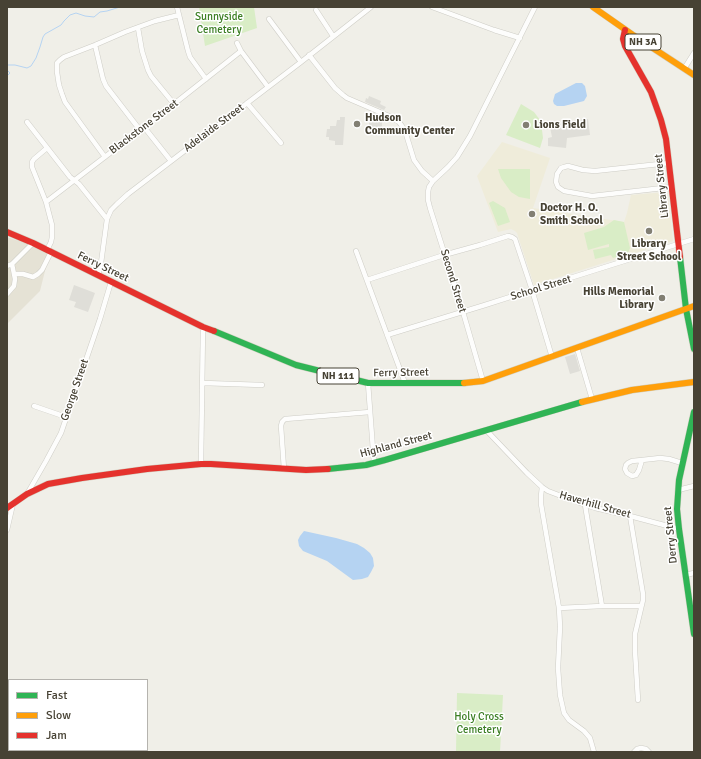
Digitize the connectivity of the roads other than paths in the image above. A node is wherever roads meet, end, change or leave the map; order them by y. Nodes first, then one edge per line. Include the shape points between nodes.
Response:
1 (177, 7) edge
2 (371, 7) edge
3 (432, 7) edge
4 (535, 7) edge
5 (593, 7) edge
6 (316, 10) dead end
7 (179, 15) junction
8 (269, 19) dead end
9 (138, 28) junction
10 (625, 30) junction
11 (333, 36) junction
12 (520, 38) junction
13 (237, 43) dead end
14 (95, 45) junction
15 (241, 51) junction
16 (694, 53) edge
17 (309, 55) junction
18 (301, 62) junction
19 (684, 69) junction
20 (694, 75) edge
21 (206, 79) junction
22 (268, 87) junction
23 (247, 103) junction
24 (174, 104) junction
25 (27, 122) dead end
26 (144, 127) junction
27 (140, 130) junction
28 (280, 143) dead end
29 (47, 148) junction
30 (105, 157) junction
31 (170, 161) junction
32 (670, 163) junction
33 (75, 180) junction
34 (433, 181) junction
35 (672, 188) junction
36 (46, 202) junction
37 (107, 219) junction
38 (7, 232) edge
39 (694, 239) edge
40 (33, 243) junction
41 (679, 244) junction
42 (49, 251) junction
43 (356, 251) dead end
44 (444, 255) junction
45 (12, 264) junction
46 (7, 266) edge
47 (14, 274) junction
48 (98, 275) junction
49 (367, 280) junction
50 (111, 282) junction
51 (532, 290) junction
52 (7, 294) edge
53 (694, 306) edge
54 (686, 309) junction
55 (463, 312) junction
56 (203, 327) junction
57 (387, 335) junction
58 (577, 348) junction
59 (694, 349) edge
60 (552, 357) junction
61 (483, 381) junction
62 (694, 382) edge
63 (368, 383) junction
64 (405, 383) junction
65 (203, 384) junction
66 (262, 385) dead end
67 (592, 399) junction
68 (34, 406) dead end
69 (370, 412) junction
70 (694, 412) edge
71 (66, 416) junction
72 (487, 431) junction
73 (642, 460) dead end
74 (374, 463) junction
75 (682, 463) junction
76 (201, 464) junction
77 (284, 469) junction
78 (694, 486) edge
79 (542, 487) junction
80 (678, 490) junction
81 (27, 494) junction
82 (13, 504) junction
83 (585, 505) junction
84 (7, 508) edge
85 (630, 516) junction
86 (679, 529) junction
87 (7, 530) edge
88 (694, 573) edge
89 (685, 575) junction
90 (602, 606) junction
91 (641, 606) junction
92 (559, 608) junction
93 (694, 634) edge
94 (638, 700) dead end
95 (594, 752) edge
96 (634, 752) edge
97 (649, 752) edge

1 - 7 street
2 - 11 street, Adelaide Street
3 - 12 street
4 - 12 street
5 - 10 main road, NH 3A
6 - 11 street
7 - 9 street
7 - 21 street via 190,57
8 - 18 street
9 - 14 street
9 - 24 street via 148,70
10 - 19 main road, NH 3A
10 - 32 main road, Library Street via 625,46 656,106
11 - 17 street, Adelaide Street
12 - 34 street via 470,136 457,157
13 - 15 street
14 - 27 street via 106,86
14 - 30 street via 64,57 57,63 57,72 65,102
15 - 21 street, Blackstone Street
15 - 22 street
16 - 19 street
17 - 18 street, Adelaide Street
17 - 34 street via 342,95 399,122 406,134 414,160
18 - 22 street, Adelaide Street
19 - 20 main road, NH 3A
21 - 24 street, Blackstone Street
22 - 23 street, Adelaide Street
23 - 28 street
23 - 31 street, Adelaide Street
24 - 26 street, Blackstone Street
25 - 29 street
26 - 27 street, Blackstone Street
26 - 31 street
27 - 30 street, Blackstone Street
29 - 33 street
29 - 36 street via 32,162
30 - 33 street, Blackstone Street
31 - 37 street, Adelaide Street via 124,197 111,210
32 - 35 main road, Library Street
32 - 35 street via 595,171 568,166 558,170 556,179 558,187 564,191 589,196
33 - 36 street, Blackstone Street
33 - 37 street
34 - 44 street, Second Street via 429,187 428,200
35 - 41 main road, Library Street
36 - 42 street via 53,233
37 - 48 street, Adelaide Street
38 - 40 main road, Ferry Street / NH 111
39 - 41 street, School Street
40 - 42 main road, Ferry Street / NH 111
40 - 45 street
41 - 51 street, School Street
41 - 54 main road, Library Street
42 - 47 street via 38,274 33,277
42 - 48 main road, Ferry Street / NH 111
43 - 49 street
44 - 49 street
44 - 51 street via 512,237 515,239
44 - 55 street, Second Street
45 - 46 street
45 - 47 street
47 - 52 street via 14,286
48 - 50 main road, Ferry Street / NH 111
49 - 57 street
50 - 56 main road, Ferry Street / NH 111
50 - 71 street, George Street
51 - 55 street, School Street
51 - 60 street
53 - 54 main road, Ferry Street / NH 111
54 - 58 main road, Ferry Street / NH 111
54 - 59 main road, Library Street
55 - 57 street, School Street
55 - 61 street, Second Street
56 - 63 main road, Ferry Street / NH 111 via 289,363
56 - 65 street
57 - 64 street
58 - 60 main road, Ferry Street / NH 111
58 - 67 street
60 - 61 main road, Ferry Street / NH 111
61 - 64 main road, Ferry Street / NH 111
62 - 67 main road, Highland Street via 632,390
63 - 64 main road, Ferry Street / NH 111
63 - 69 street
65 - 66 street
65 - 76 street
67 - 72 main road, Highland Street
68 - 71 street
69 - 74 street
69 - 77 street via 285,419 281,426
70 - 75 main road, Derry Street
71 - 81 street, George Street via 61,433
72 - 74 main road, Highland Street
72 - 79 street, Haverhill Street
73 - 75 street via 660,458
74 - 77 main road, Highland Street via 320,470
75 - 80 main road, Derry Street
76 - 77 main road, Highland Street
76 - 81 main road, Highland Street via 82,478 48,484
78 - 80 street
79 - 83 street, Haverhill Street
79 - 92 street via 541,504
80 - 86 main road, Derry Street
81 - 82 main road, Highland Street
82 - 84 main road, Highland Street
82 - 87 street
83 - 85 street, Haverhill Street
83 - 90 street
85 - 86 street, Haverhill Street
85 - 91 street via 643,594
86 - 89 main road, Derry Street
88 - 89 street
89 - 93 main road, Derry Street
90 - 91 street
90 - 92 street
91 - 94 street via 635,634
92 - 95 street via 558,668 562,704 569,720 590,738
96 - 97 street via 641,748

